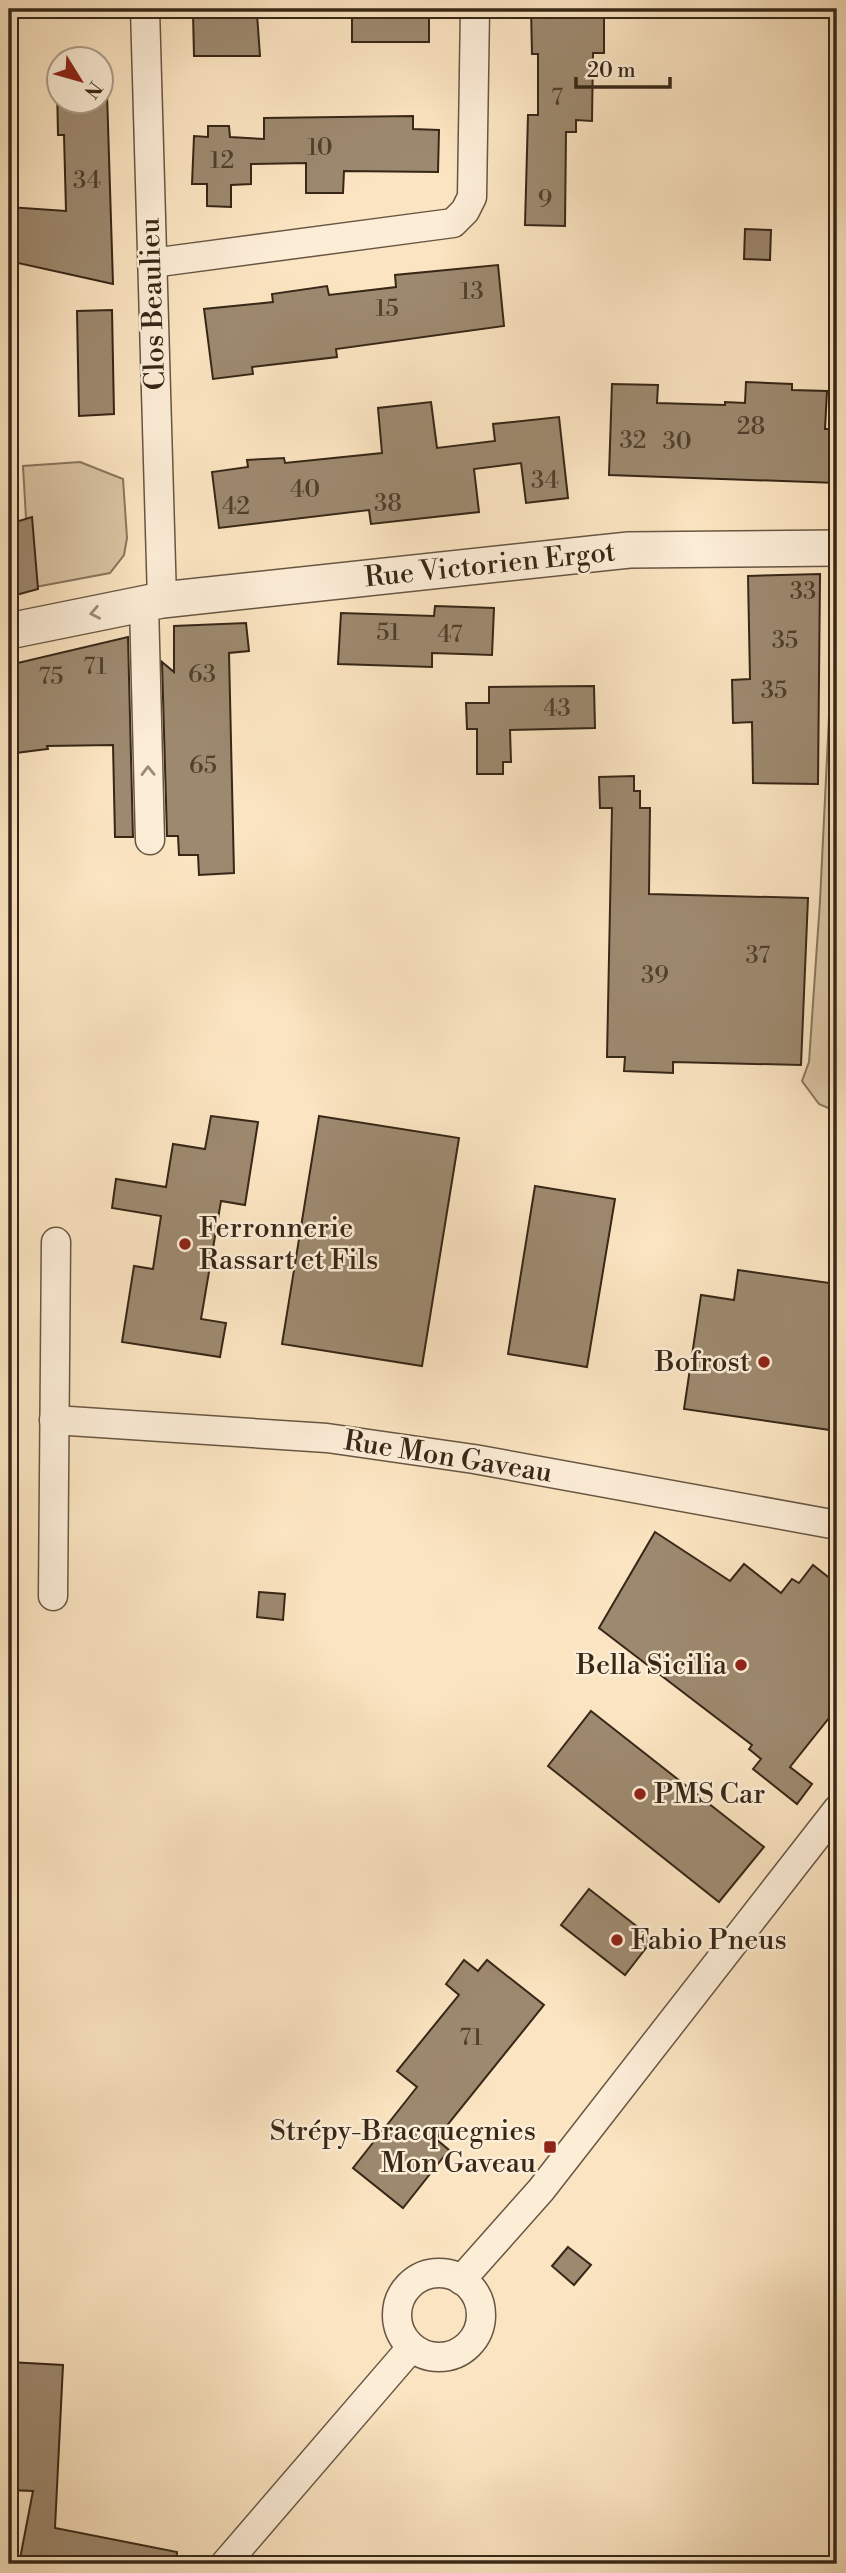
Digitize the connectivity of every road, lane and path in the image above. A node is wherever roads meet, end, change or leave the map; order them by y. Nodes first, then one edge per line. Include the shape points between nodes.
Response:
1 (145, 9) edge
2 (475, 9) edge
3 (152, 263) junction
4 (837, 548) edge
5 (153, 602) junction
6 (9, 631) edge
7 (150, 839) dead end
8 (56, 1242) dead end
9 (54, 1420) junction
10 (837, 1525) edge
11 (53, 1596) dead end
12 (837, 1810) edge
13 (461, 2280) junction
14 (411, 2348) junction
15 (225, 2564) edge

1 - 3 street, Clos Beaulieu
2 - 3 street via 472,197 453,223
3 - 5 street, Clos Beaulieu
4 - 5 street, Rue Victorien Ergot via 629,550
5 -> 6 street, Rue Victorien Ergot
7 -> 5 street
8 - 9 street
9 - 10 street, Rue Mon Gaveau via 341,1440 474,1459
9 - 11 street
12 - 13 street via 541,2190
13 - 14 street via 435,2273 421,2277 401,2296 397,2324
13 - 14 street via 472,2289 481,2315 472,2340 450,2356 437,2358
14 - 15 street

